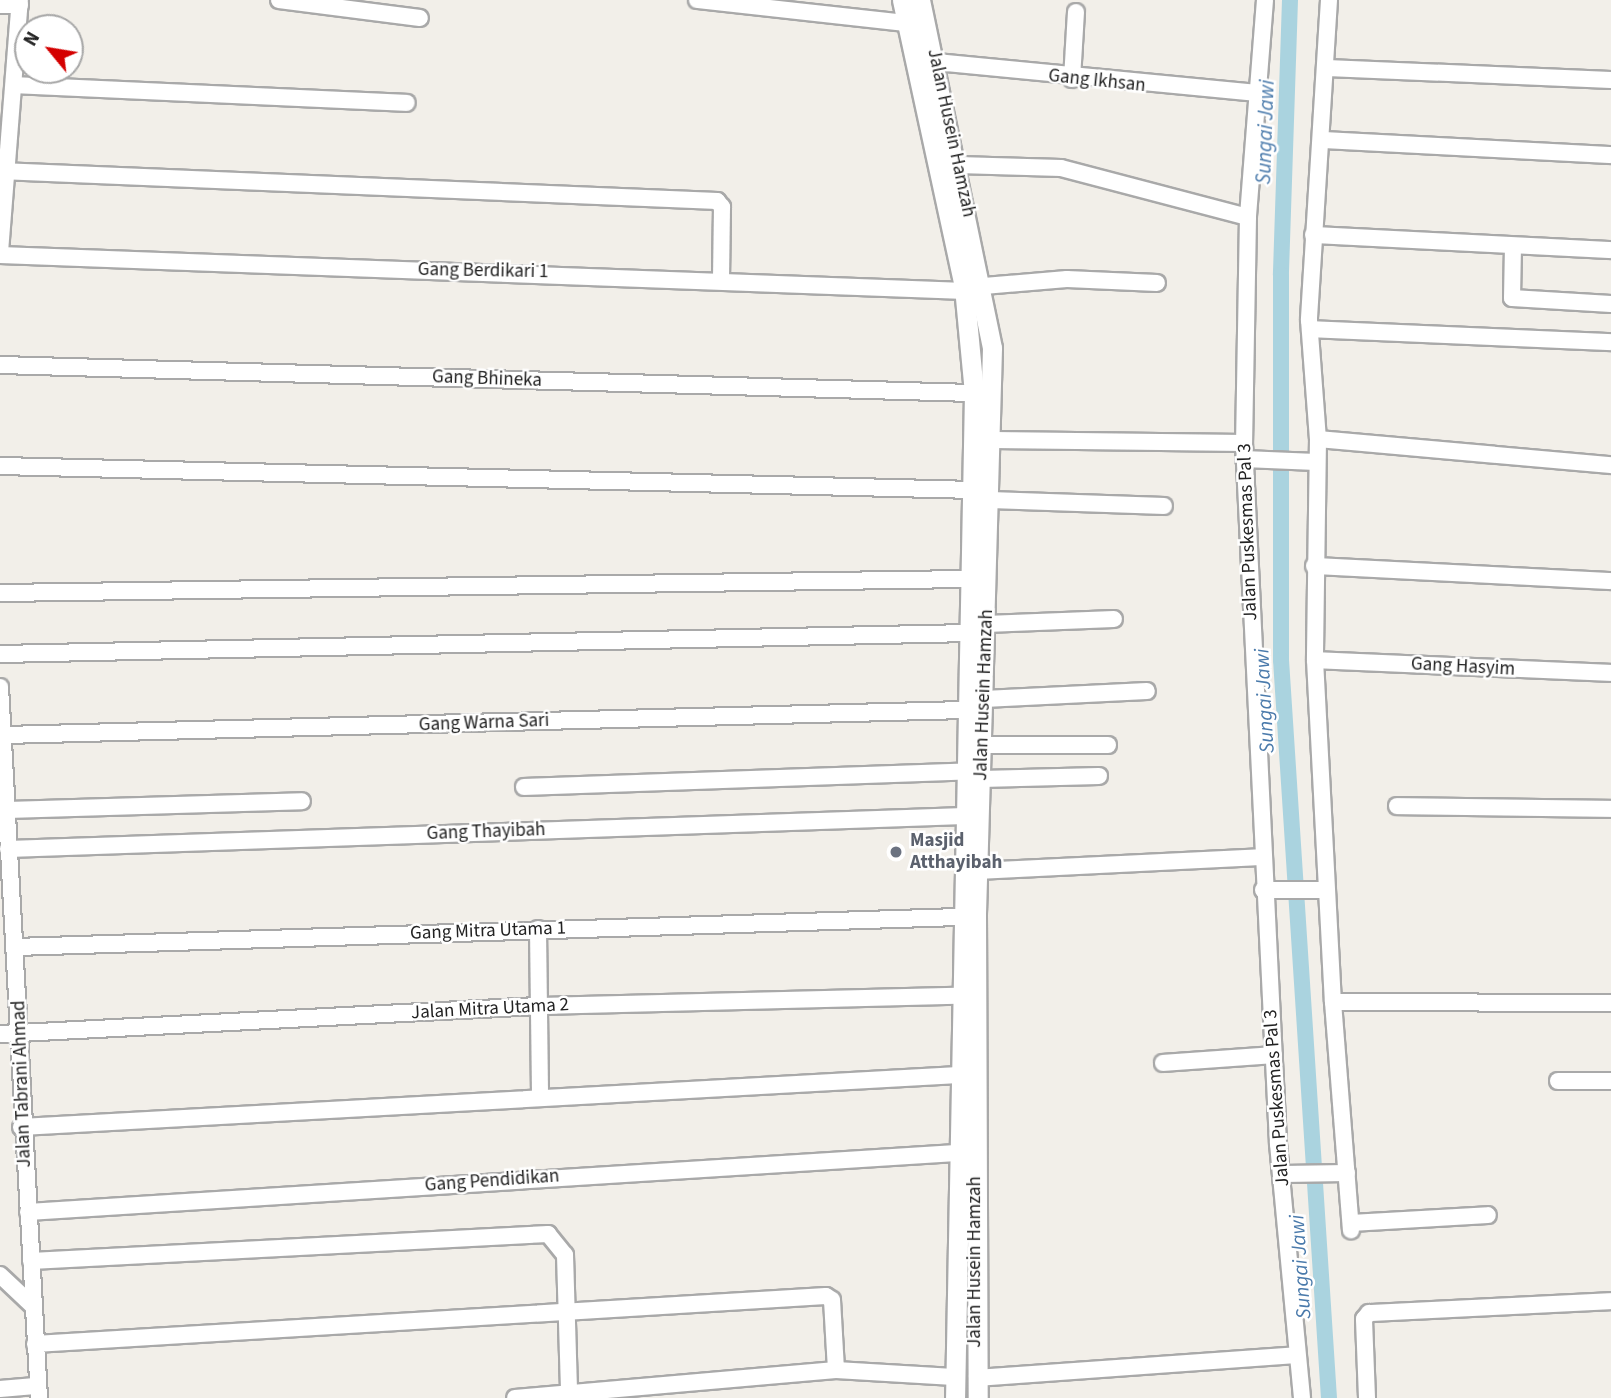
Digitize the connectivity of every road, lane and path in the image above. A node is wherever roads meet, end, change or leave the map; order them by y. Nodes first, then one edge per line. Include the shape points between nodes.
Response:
1 (279, 0) edge
2 (697, 0) edge
3 (902, 0) edge
4 (920, 0) edge
5 (1265, 0) edge
6 (1329, 0) edge
7 (20, 3) edge
8 (0, 5) edge
9 (1076, 12) dead end
10 (420, 18) dead end
11 (906, 23) junction
12 (936, 62) junction
13 (1327, 68) junction
14 (1072, 79) junction
15 (1611, 80) edge
16 (15, 85) joint
17 (1258, 93) junction
18 (407, 103) dead end
19 (1321, 140) junction
20 (1611, 155) edge
21 (958, 165) junction
22 (4, 171) edge
23 (1248, 217) junction
24 (1312, 235) junction
25 (1513, 246) junction
26 (1611, 250) edge
27 (0, 254) edge
28 (721, 277) junction
29 (1157, 283) dead end
30 (974, 289) junction
31 (1611, 304) edge
32 (1310, 329) junction
33 (1611, 342) edge
34 (0, 365) edge
35 (974, 393) junction
36 (1318, 439) junction
37 (993, 440) junction
38 (1249, 454) junction
39 (1312, 461) junction
40 (1611, 465) edge
41 (0, 466) edge
42 (972, 490) junction
43 (991, 500) junction
44 (1164, 506) dead end
45 (1314, 566) junction
46 (968, 579) junction
47 (1611, 582) edge
48 (0, 593) edge
49 (1114, 620) dead end
50 (986, 624) junction
51 (967, 633) junction
52 (0, 654) edge
53 (1315, 660) junction
54 (1611, 673) edge
55 (0, 687) edge
56 (1147, 691) dead end
57 (984, 699) junction
58 (964, 710) junction
59 (4, 736) junction
60 (974, 745) junction
61 (1108, 746) dead end
62 (973, 776) junction
63 (1099, 776) dead end
64 (524, 787) dead end
65 (302, 801) dead end
66 (1397, 807) dead end
67 (1611, 809) edge
68 (7, 810) junction
69 (964, 816) junction
70 (4, 831) edge
71 (8, 849) junction
72 (1261, 857) junction
73 (977, 871) junction
74 (5, 886) edge
75 (1320, 889) junction
76 (1270, 890) junction
77 (961, 917) junction
78 (538, 929) junction
79 (15, 947) junction
80 (959, 996) junction
81 (1333, 1002) junction
82 (1611, 1003) edge
83 (538, 1006) junction
84 (22, 1032) junction
85 (0, 1034) edge
86 (1274, 1055) junction
87 (1163, 1063) dead end
88 (959, 1075) junction
89 (1558, 1081) dead end
90 (1611, 1081) edge
91 (540, 1097) junction
92 (967, 1109) junction
93 (21, 1127) junction
94 (956, 1153) junction
95 (1340, 1172) junction
96 (1283, 1174) junction
97 (28, 1212) junction
98 (1488, 1214) dead end
99 (32, 1261) junction
100 (0, 1275) edge
101 (1611, 1301) edge
102 (33, 1306) junction
103 (563, 1312) junction
104 (35, 1344) junction
105 (1295, 1355) junction
106 (836, 1370) junction
107 (954, 1377) junction
108 (977, 1378) junction
109 (0, 1389) edge
110 (38, 1392) edge
111 (569, 1393) junction
112 (515, 1398) edge
113 (955, 1398) edge
114 (978, 1398) edge
115 (1302, 1398) edge
116 (1367, 1398) edge

1 - 10 street
2 - 11 street
3 - 11 street, Jalan Husein Hamzah
4 - 12 street, Jalan Husein Hamzah
5 - 17 street, Jalan Puskesmas Pal 3
6 - 13 street
7 - 8 street
9 - 14 street
11 - 30 street, Jalan Husein Hamzah
12 - 14 street, Gang Ikhsan
12 - 21 street, Jalan Husein Hamzah
13 - 15 street
13 - 19 street
14 - 17 street, Gang Ikhsan
16 - 18 street
16 - 22 street
17 - 23 street, Jalan Puskesmas Pal 3
19 - 20 street
19 - 24 street
21 - 23 street via 1061,168
21 - 30 street, Jalan Husein Hamzah
22 - 27 street
22 - 28 street via 717,201 722,207
23 - 38 street, Jalan Puskesmas Pal 3
24 - 25 street
24 - 32 street
25 - 26 street
25 - 31 street via 1512,298
27 - 28 street, Gang Berdikari 1
28 - 30 street, Gang Berdikari 1
29 - 30 street, Gang Berdikari 1 via 1067,279
30 - 35 street, Jalan Husein Hamzah
30 - 37 street, Jalan Husein Hamzah via 992,348
32 - 33 street
32 - 36 street
34 - 35 street, Gang Bhineka
35 - 42 street, Jalan Husein Hamzah
36 - 39 street
36 - 40 street
37 - 38 street
37 - 43 street, Jalan Husein Hamzah
38 - 39 street
38 - 72 street, Jalan Puskesmas Pal 3
39 - 45 street
41 - 42 street
42 - 46 street, Jalan Husein Hamzah
43 - 44 street
43 - 50 street, Jalan Husein Hamzah
45 - 47 street
45 - 53 street
46 - 48 street
46 - 51 street, Jalan Husein Hamzah
49 - 50 street
50 - 57 street, Jalan Husein Hamzah
51 - 52 street
51 - 58 street, Jalan Husein Hamzah
53 - 54 street, Gang Hasyim
53 - 75 street
55 - 59 street, Jalan Tabrani Ahmad
56 - 57 street
57 - 60 street, Jalan Husein Hamzah
58 - 59 street, Gang Warna Sari
58 - 60 street, Jalan Husein Hamzah
59 - 68 street, Jalan Tabrani Ahmad
60 - 61 street
60 - 62 street, Jalan Husein Hamzah
62 - 63 street
62 - 64 street
62 - 69 street, Jalan Husein Hamzah
62 - 73 street, Jalan Husein Hamzah
65 - 68 street
66 - 67 street
68 - 70 street, Jalan Tabrani Ahmad
69 - 71 street, Gang Thayibah
69 - 77 street, Jalan Husein Hamzah
70 - 71 street, Jalan Tabrani Ahmad
71 - 74 street, Jalan Tabrani Ahmad
72 - 73 street
72 - 76 street, Jalan Puskesmas Pal 3
73 - 92 street, Jalan Husein Hamzah
74 - 79 street, Jalan Tabrani Ahmad
75 - 76 street
75 - 81 street
76 - 86 street, Jalan Puskesmas Pal 3
77 - 78 street, Gang Mitra Utama 1
77 - 80 street, Jalan Husein Hamzah
78 - 79 street, Gang Mitra Utama 1
78 - 83 street
79 - 84 street, Jalan Tabrani Ahmad
80 - 83 street, Jalan Mitra Utama 2
80 - 88 street, Jalan Husein Hamzah
81 - 82 street
81 - 95 street
83 - 84 street, Jalan Mitra Utama 2
83 - 91 street
84 - 85 street, Jalan Mitra Utama 2
84 - 93 street, Jalan Tabrani Ahmad
86 - 87 street
86 - 96 street, Jalan Puskesmas Pal 3
88 - 91 street
88 - 92 street, Jalan Husein Hamzah
89 - 90 street
91 - 93 street
92 - 94 street, Jalan Husein Hamzah
92 - 108 street, Jalan Husein Hamzah
93 - 97 street, Jalan Tabrani Ahmad
94 - 97 street, Gang Pendidikan
94 - 107 street, Jalan Husein Hamzah
95 - 96 street
95 - 98 street via 1351,1226
96 - 105 street, Jalan Puskesmas Pal 3
97 - 99 street, Jalan Tabrani Ahmad
99 - 102 street, Jalan Tabrani Ahmad
99 - 103 street via 537,1232 558,1238 564,1248
100 - 102 street
101 - 116 street via 1369,1312 1364,1319
102 - 104 street, Jalan Tabrani Ahmad
103 - 104 street
103 - 106 street via 825,1296 832,1300
103 - 111 street
104 - 110 street, Jalan Tabrani Ahmad
105 - 108 street
105 - 115 street, Jalan Puskesmas Pal 3
106 - 107 street
106 - 111 street
107 - 113 street, Jalan Husein Hamzah
108 - 114 street, Jalan Husein Hamzah
109 - 110 street
111 - 112 street

